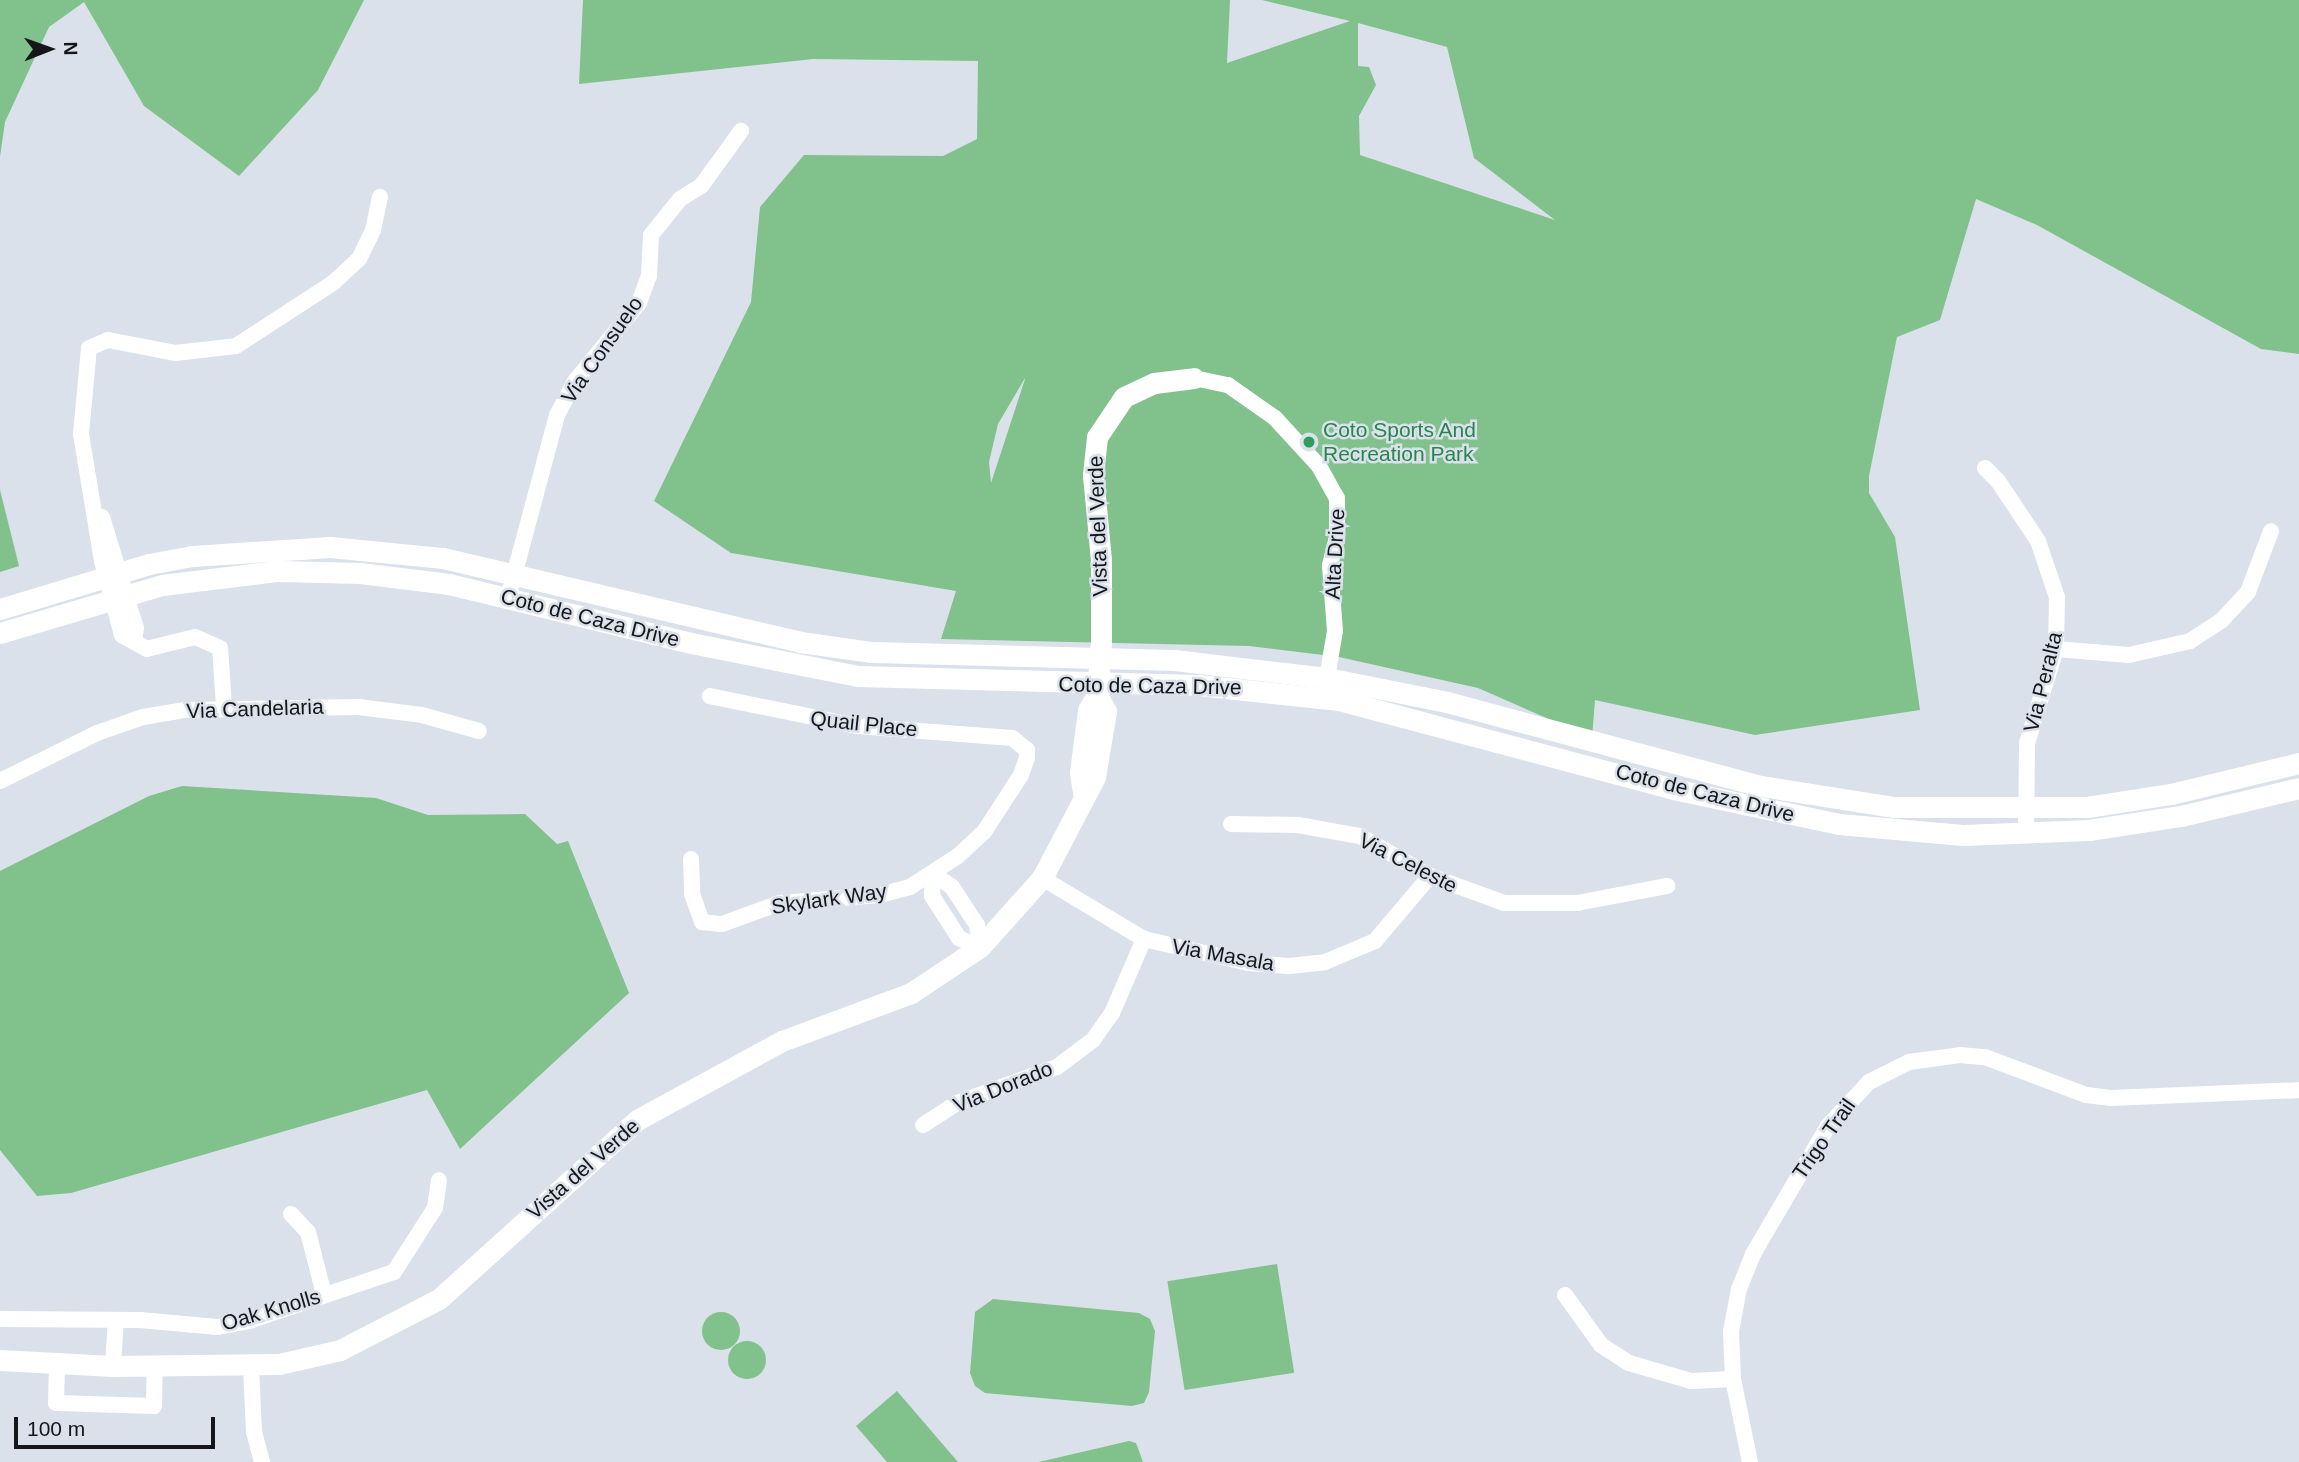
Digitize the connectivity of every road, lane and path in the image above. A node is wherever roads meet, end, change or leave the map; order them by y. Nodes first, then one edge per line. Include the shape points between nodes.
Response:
1 (741, 131) dead end
2 (380, 197) dead end
3 (1194, 378) joint
4 (1985, 468) dead end
5 (2271, 531) dead end
6 (514, 573) junction
7 (112, 575) junction
8 (118, 597) junction
9 (508, 598) junction
10 (0, 608) edge
11 (0, 633) edge
12 (2056, 649) junction
13 (1100, 660) junction
14 (1327, 678) junction
15 (1098, 689) junction
16 (710, 696) dead end
17 (224, 706) junction
18 (479, 731) dead end
19 (1020, 742) joint
20 (2299, 763) edge
21 (0, 781) edge
22 (2299, 788) edge
23 (2025, 809) junction
24 (1231, 824) dead end
25 (2026, 834) junction
26 (691, 859) dead end
27 (933, 874) junction
28 (1430, 876) junction
29 (1042, 878) junction
30 (1667, 886) dead end
31 (1144, 939) junction
32 (980, 947) junction
33 (2299, 1090) edge
34 (923, 1125) dead end
35 (439, 1181) dead end
36 (291, 1214) dead end
37 (324, 1295) junction
38 (1565, 1295) dead end
39 (0, 1320) edge
40 (116, 1320) junction
41 (0, 1360) edge
42 (57, 1363) junction
43 (113, 1366) junction
44 (155, 1367) junction
45 (251, 1368) junction
46 (1733, 1378) junction
47 (262, 1462) edge
48 (1750, 1462) edge

1 - 6 street, Via Consuelo via 702,185 680,199 650,235 649,276 639,303 576,380 556,415
2 - 7 street via 373,230 359,259 333,283 236,346 175,353 108,340 89,348 81,434 97,512 105,521
3 - 13 main road, Vista del Verde via 1154,383 1124,397 1097,437 1093,475 1101,560
3 - 14 street, Alta Drive via 1228,385 1275,418 1319,466 1337,498 1337,537 1330,566 1335,631
4 - 12 street, Via Peralta via 1998,481 2050,565 2059,613
5 - 12 street via 2248,592 2221,621 2190,641 2129,655
6 - 7 main road, Coto de Caza Drive via 380,550 288,546 192,556
6 - 9 street, Via Consuelo
6 - 13 main road, Coto de Caza Drive via 800,642 961,657
7 - 8 street
7 - 10 main road, Coto de Caza Drive
8 - 9 main road, Coto de Caza Drive via 205,579 312,570 407,577
8 - 11 main road, Coto de Caza Drive
8 - 17 street via 122,635 147,649 195,637 220,648
9 - 15 main road, Coto de Caza Drive via 691,643 858,676
12 - 23 street, Via Peralta via 2027,743
13 - 14 main road, Coto de Caza Drive via 1174,660
13 - 15 main road, Vista del Verde
14 - 23 main road, Coto de Caza Drive via 1447,702 1761,786 1894,807
15 - 25 main road, Coto de Caza Drive via 1279,691 1421,720 1759,810 1895,829
15 - 29 main road, Vista del Verde via 1088,709 1080,772 1083,792
16 - 19 street, Quail Place via 819,720 991,735
17 - 18 street, Via Candelaria via 358,707 422,715
17 - 21 street, Via Candelaria via 143,717 97,733
19 - 27 street, Skylark Way via 1027,750 1021,775 997,814 984,832
20 - 23 main road, Coto de Caza Drive via 2171,794 2087,807
22 - 25 main road, Coto de Caza Drive via 2136,824
23 - 25 street, Via Peralta
24 - 28 street, Via Celeste via 1329,827 1360,836
26 - 27 street, Skylark Way via 692,894 702,922 723,924 780,903 880,895
27 - 32 street via 953,887 977,925
27 - 32 street via 932,896 959,938
28 - 30 street, Via Celeste via 1504,903 1541,906
28 - 31 street, Via Masala via 1375,941 1325,962 1289,966 1248,963
29 - 31 street, Via Masala
29 - 32 main road, Vista del Verde
31 - 34 street, Via Dorado via 1112,1013 1093,1040 1057,1067 957,1103
32 - 45 main road, Vista del Verde via 911,993 782,1041 637,1120 439,1299 340,1350
33 - 46 street, Trigo Trail via 2110,1098 2086,1095 1985,1057 1960,1055 1909,1062 1889,1071 1850,1099 1828,1126 1753,1254 1734,1310
35 - 37 street, Oak Knolls via 435,1208 394,1272
36 - 37 street via 308,1232
37 - 40 street, Oak Knolls via 218,1327
38 - 46 street via 1601,1345 1629,1363 1691,1381
39 - 40 street, Oak Knolls
40 - 43 street
41 - 42 main road, Vista del Verde
42 - 43 main road, Vista del Verde
42 - 44 street via 56,1403 154,1406
43 - 44 main road, Vista del Verde
44 - 45 main road, Vista del Verde
45 - 47 street via 254,1432
46 - 48 street, Trigo Trail

